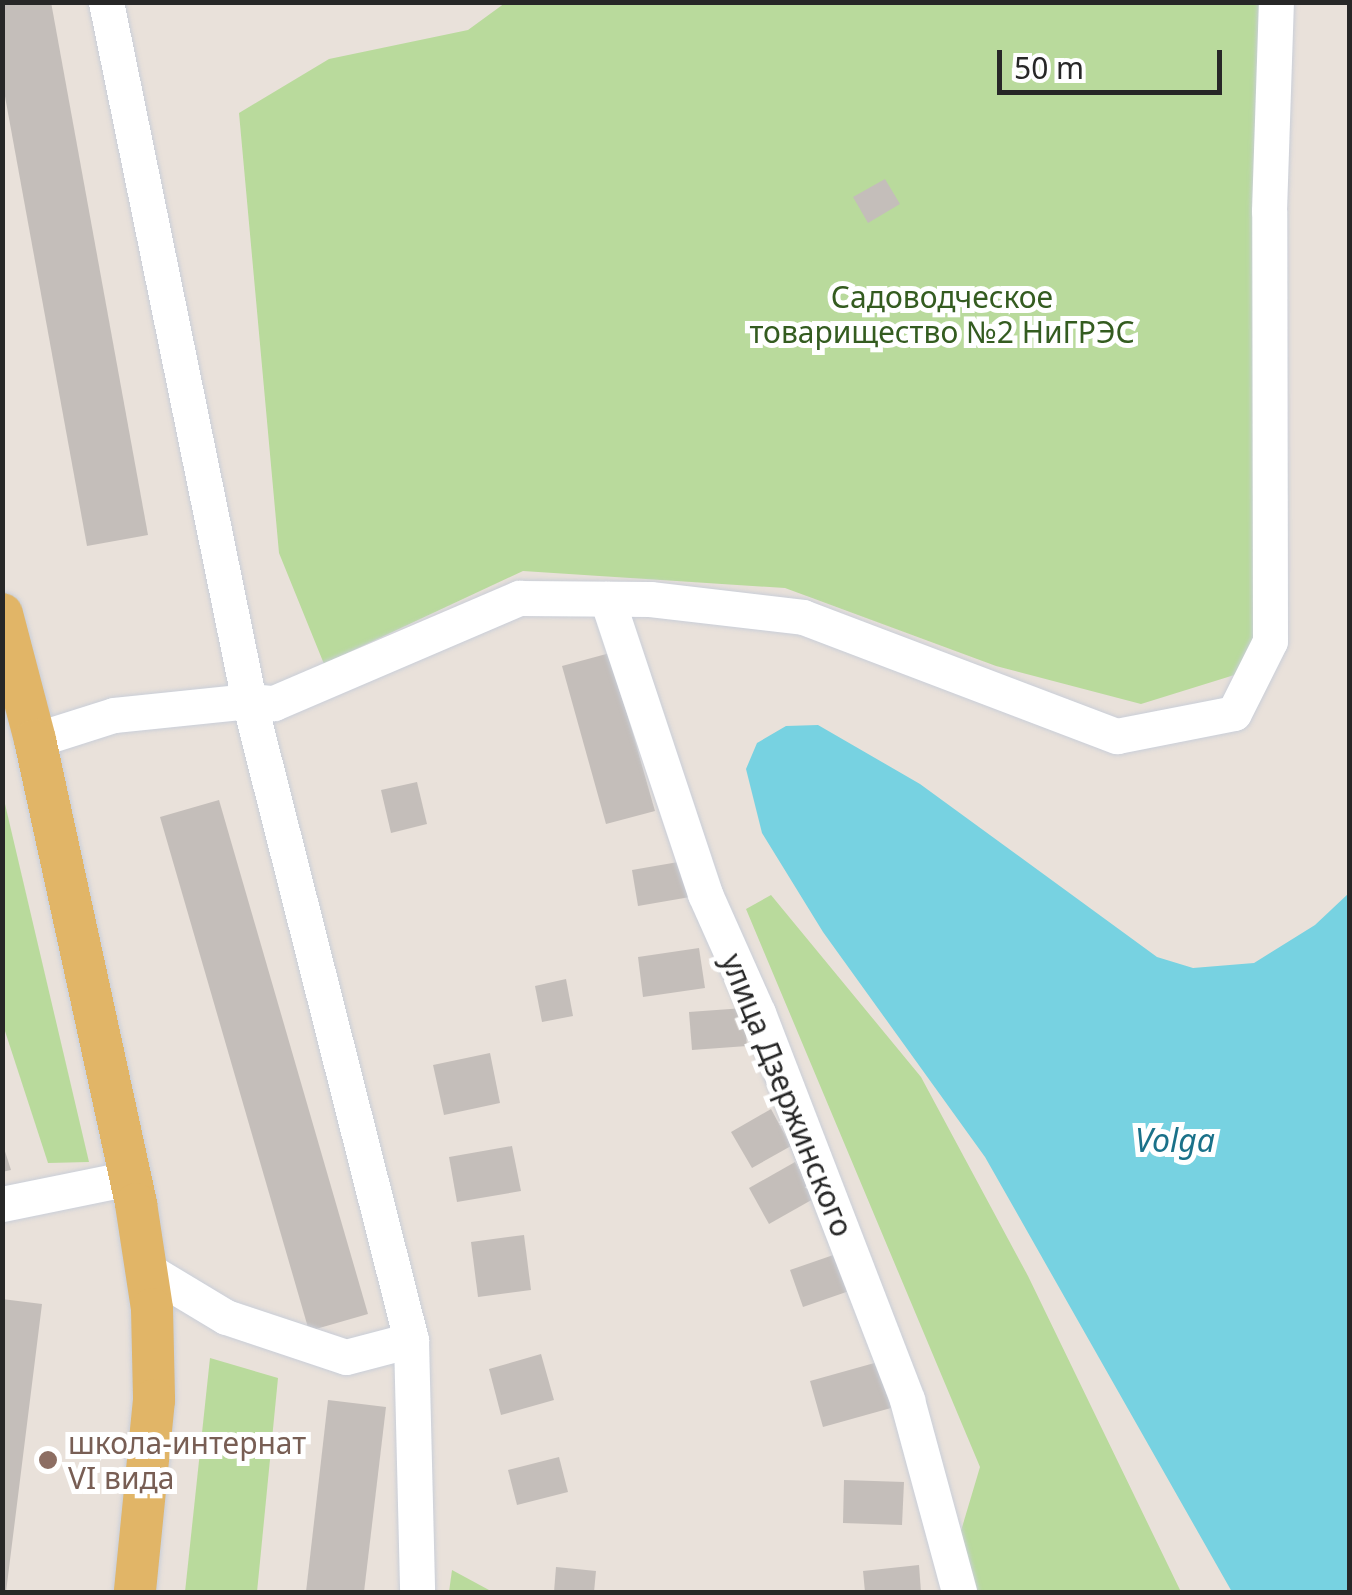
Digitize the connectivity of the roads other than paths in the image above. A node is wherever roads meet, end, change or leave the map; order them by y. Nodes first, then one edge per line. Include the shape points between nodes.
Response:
1 (106, 2) edge
2 (1276, 2) edge
3 (607, 599) junction
4 (2, 614) edge
5 (249, 701) junction
6 (35, 740) junction
7 (130, 1178) junction
8 (2, 1204) edge
9 (146, 1269) junction
10 (411, 1340) junction
11 (418, 1576) edge
12 (135, 1592) edge
13 (448, 1592) edge
14 (959, 1592) edge

1 - 5 street
2 - 3 street via 1269,211 1270,641 1234,713 1117,736 803,617
3 - 5 street via 519,598 274,703
3 - 14 street, улица Дзержинского via 705,894 758,1013 907,1400
4 - 6 main road
5 - 6 street via 114,715
5 - 10 street
6 - 7 main road
7 - 8 street
7 - 9 main road
9 - 10 street via 226,1317 346,1357
9 - 12 main road via 154,1400
10 - 11 street
11 - 13 street

